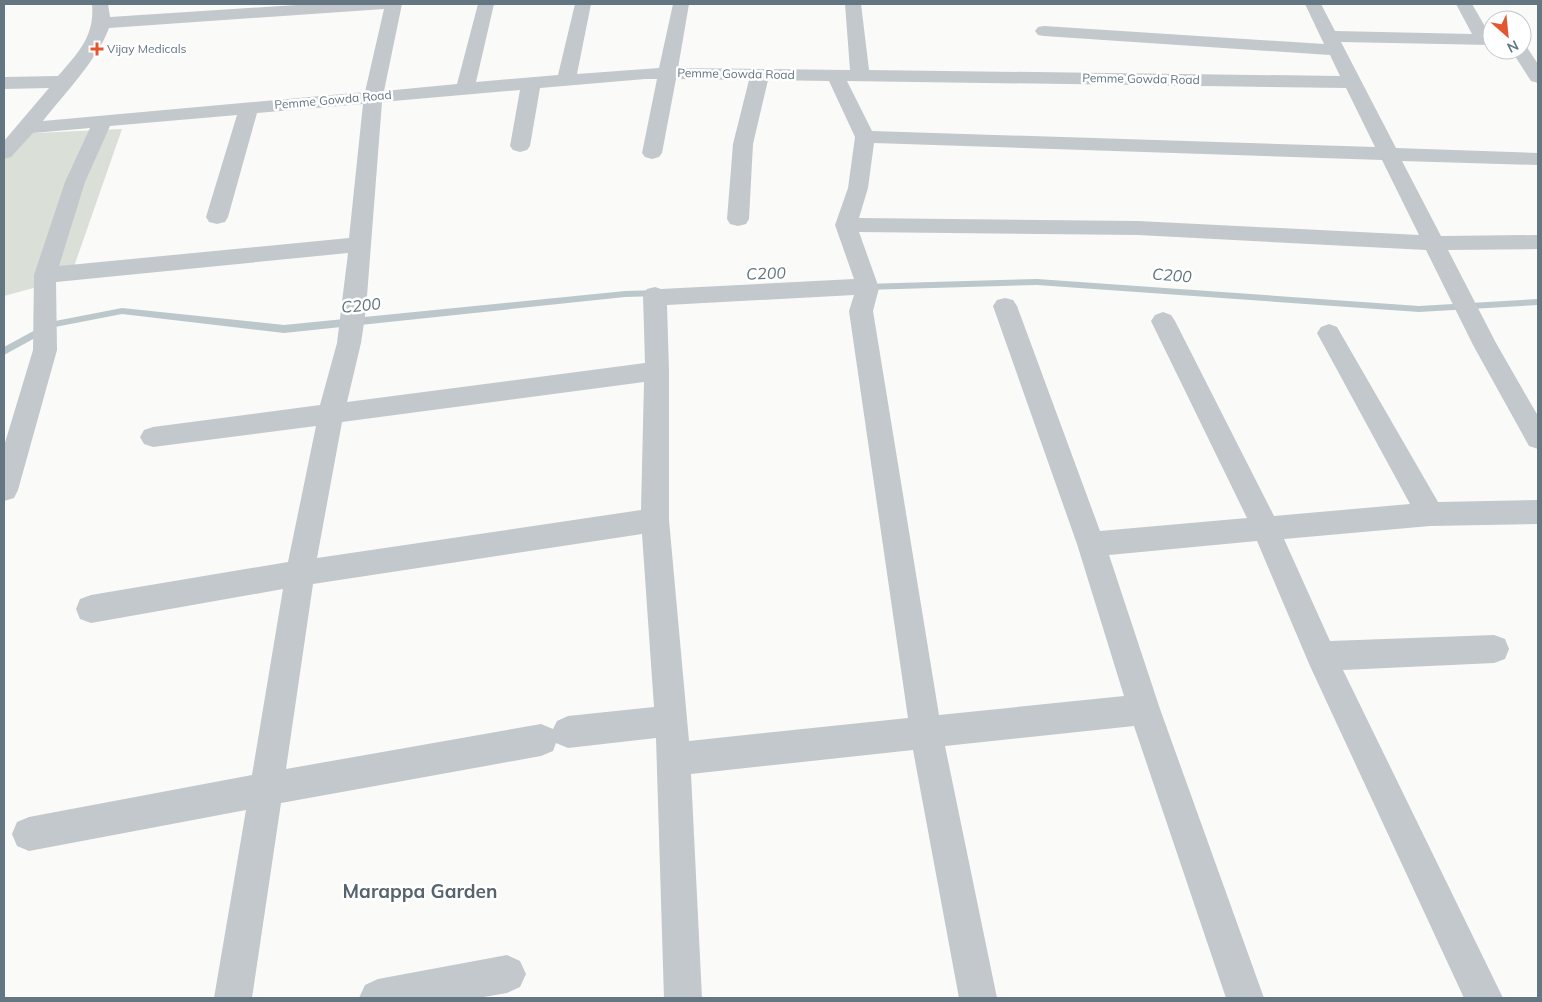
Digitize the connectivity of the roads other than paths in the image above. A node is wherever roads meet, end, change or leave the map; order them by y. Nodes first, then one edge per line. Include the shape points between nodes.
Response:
1 (100, 4) edge
2 (385, 4) edge
3 (394, 4) edge
4 (486, 4) edge
5 (583, 4) edge
6 (681, 4) edge
7 (853, 4) edge
8 (1313, 4) edge
9 (1464, 4) edge
10 (100, 23) junction
11 (1482, 31) edge
12 (1044, 32) dead end
13 (1482, 40) edge
14 (1333, 43) junction
15 (1527, 60) edge
16 (668, 73) junction
17 (760, 74) junction
18 (835, 75) junction
19 (860, 76) junction
20 (1538, 77) edge
21 (566, 80) junction
22 (63, 82) junction
23 (1352, 82) junction
24 (4, 83) edge
25 (531, 83) junction
26 (465, 88) junction
27 (374, 97) junction
28 (249, 108) junction
29 (103, 122) junction
30 (27, 128) junction
31 (865, 137) junction
32 (520, 146) dead end
33 (652, 153) dead end
34 (4, 154) edge
35 (1389, 154) junction
36 (1531, 159) edge
37 (1538, 180) edge
38 (217, 217) dead end
39 (738, 219) dead end
40 (846, 225) junction
41 (1538, 242) edge
42 (1433, 243) junction
43 (361, 244) junction
44 (45, 275) junction
45 (866, 282) junction
46 (1005, 306) dead end
47 (1162, 322) dead end
48 (1329, 333) dead end
49 (657, 371) junction
50 (331, 413) junction
51 (153, 437) dead end
52 (1538, 439) edge
53 (5, 483) edge
54 (1538, 512) edge
55 (1430, 514) junction
56 (655, 520) junction
57 (1266, 529) junction
58 (1091, 544) junction
59 (300, 573) junction
60 (91, 608) dead end
61 (1494, 648) dead end
62 (1321, 656) junction
63 (1144, 709) junction
64 (671, 721) junction
65 (926, 734) junction
66 (674, 760) junction
67 (266, 789) junction
68 (29, 834) dead end
69 (506, 974) dead end
70 (232, 998) edge
71 (378, 998) edge
72 (683, 998) edge
73 (978, 998) edge
74 (1245, 998) edge
75 (1484, 998) edge

1 - 10 street
2 - 10 street via 228,21
3 - 27 street
4 - 26 street
5 - 21 street
6 - 16 street
7 - 19 street
8 - 14 street
9 - 11 street
10 - 22 street via 97,39
12 - 14 street
13 - 14 street
14 - 23 street
15 - 20 street
16 - 17 street, Pemme Gowda Road
16 - 21 street, Pemme Gowda Road
16 - 33 street
17 - 18 street, Pemme Gowda Road
17 - 39 street via 743,144
18 - 19 street, Pemme Gowda Road
18 - 31 street
19 - 23 street, Pemme Gowda Road
21 - 25 street, Pemme Gowda Road
22 - 24 street
22 - 30 street
23 - 35 street
25 - 26 street, Pemme Gowda Road
25 - 32 street
26 - 27 street, Pemme Gowda Road
27 - 28 street, Pemme Gowda Road
27 - 43 street
28 - 29 street, Pemme Gowda Road
28 - 38 street
29 - 30 street, Pemme Gowda Road
29 - 44 street via 75,182
30 - 34 street
31 - 35 street
31 - 40 street via 858,188
35 - 36 street
35 - 42 street
36 - 37 street
40 - 42 street via 1138,228
40 - 45 street
41 - 42 street
42 - 52 street
43 - 44 street
43 - 50 street via 349,343
44 - 53 street via 45,350
45 - 49 street via 849,287 655,296
45 - 65 street via 861,311
46 - 58 street
47 - 57 street
48 - 55 street
49 - 50 street
49 - 56 street
50 - 51 street
50 - 59 street
54 - 55 street
55 - 57 street
56 - 59 street
56 - 64 street
57 - 58 street
57 - 62 street
58 - 63 street
59 - 60 street
59 - 67 street
61 - 62 street
62 - 75 street
63 - 65 street
63 - 74 street
64 - 66 street
64 - 67 street via 554,736
65 - 66 street
65 - 73 street
66 - 72 street
67 - 68 street
67 - 70 street
69 - 71 street

